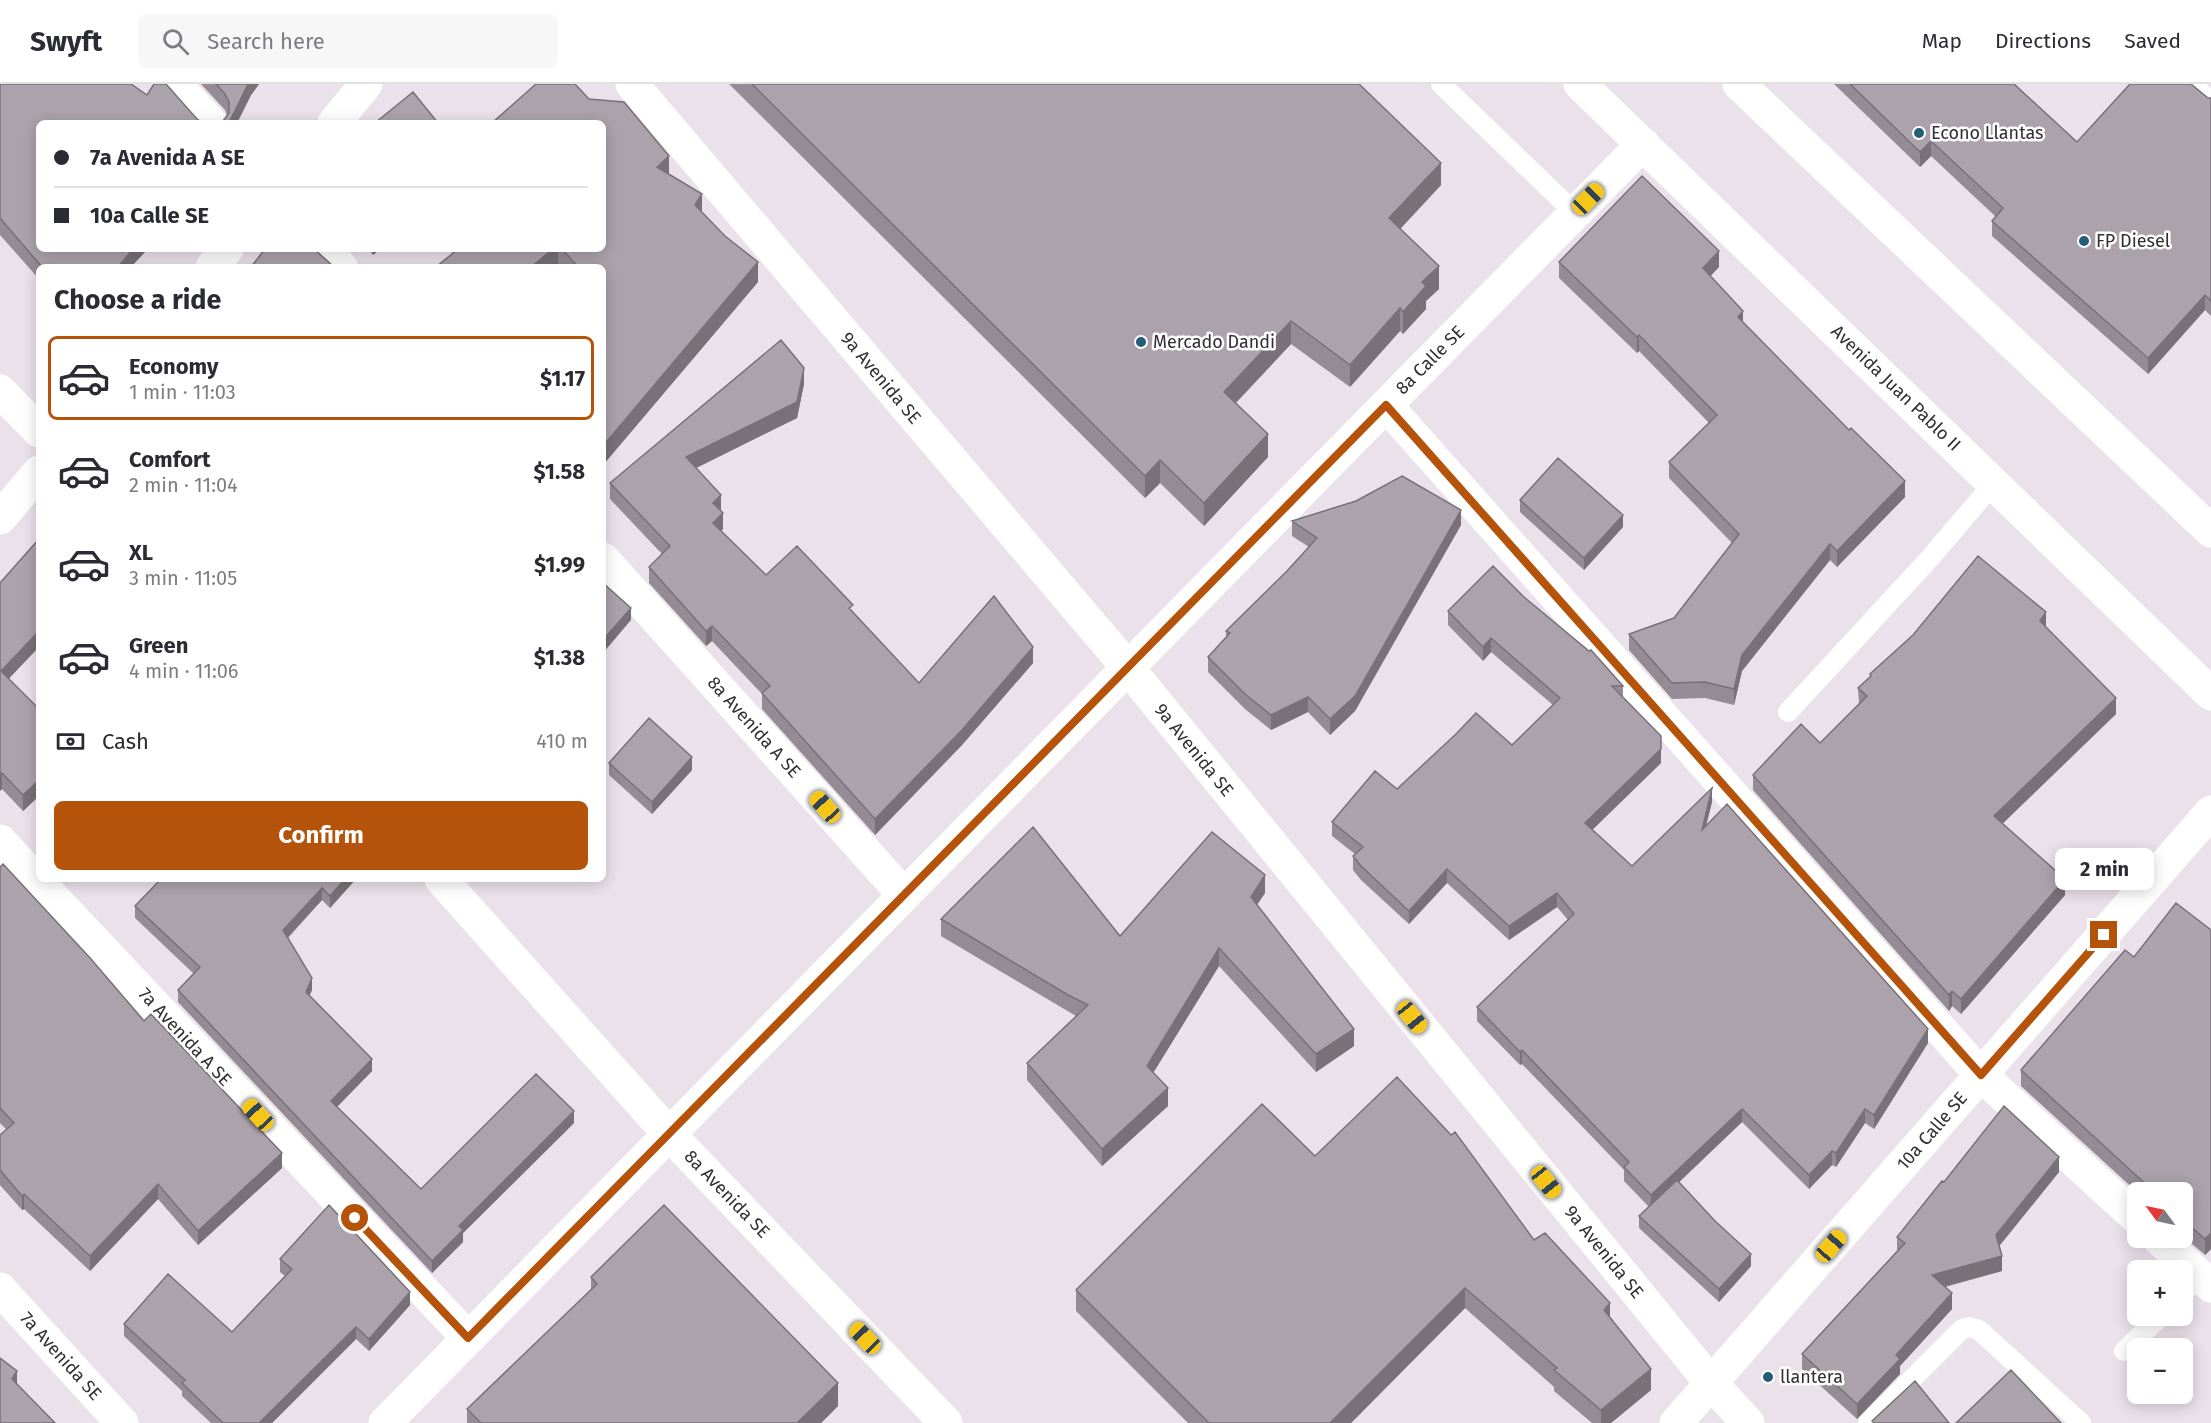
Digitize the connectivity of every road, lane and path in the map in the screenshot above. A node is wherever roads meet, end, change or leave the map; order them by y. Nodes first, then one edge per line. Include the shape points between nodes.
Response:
1 (176, 84) edge
2 (366, 84) edge
3 (632, 84) edge
4 (1441, 84) edge
5 (1580, 84) edge
6 (1739, 84) edge
7 (2192, 84) edge
8 (2211, 102) edge
9 (208, 120) edge
10 (336, 120) edge
11 (1643, 144) junction
12 (1575, 213) junction
13 (224, 252) edge
14 (327, 252) edge
15 (214, 264) edge
16 (337, 264) edge
17 (0, 391) edge
18 (1386, 405) junction
19 (36, 428) edge
20 (36, 476) edge
21 (1994, 483) junction
22 (0, 518) edge
23 (2211, 531) edge
24 (606, 563) edge
25 (1128, 668) junction
26 (2211, 694) edge
27 (1788, 712) dead end
28 (2211, 813) edge
29 (0, 841) edge
30 (36, 879) edge
31 (39, 882) edge
32 (444, 882) edge
33 (904, 895) junction
34 (1981, 1075) junction
35 (669, 1134) junction
36 (2127, 1209) edge
37 (2167, 1248) edge
38 (2198, 1285) edge
39 (0, 1289) edge
40 (2150, 1326) edge
41 (468, 1338) junction
42 (2124, 1351) dead end
43 (1711, 1383) junction
44 (398, 1418) edge
45 (122, 1423) edge
46 (946, 1423) edge
47 (1676, 1423) edge
48 (1748, 1423) edge
49 (1869, 1423) edge
50 (2081, 1423) edge

1 - 9 main road
2 - 10 main road
3 - 25 main road, 9a Avenida SE
4 - 12 lane
5 - 11 main road, Avenida Juan Pablo II
6 - 23 main road
7 - 8 lane
11 - 12 main road, 8a Calle SE
11 - 21 main road, Avenida Juan Pablo II
12 - 18 main road, 8a Calle SE
13 - 15 main road
14 - 16 main road
17 - 19 main road
18 - 25 main road, 8a Calle SE
18 - 34 main road
20 - 22 main road
21 - 26 main road, Avenida Juan Pablo II
21 - 27 lane
24 - 33 main road, 8a Avenida A SE
25 - 33 main road, 8a Calle SE
25 - 43 main road, 9a Avenida SE
28 - 34 main road, 10a Calle SE
29 - 30 main road, 7a Avenida A SE
31 - 41 main road, 7a Avenida A SE
32 - 35 main road, 8a Avenida SE
33 - 35 main road, 8a Calle SE
34 - 36 main road
34 - 43 main road, 10a Calle SE
35 - 41 main road, 8a Calle SE
35 - 46 main road, 8a Avenida SE
37 - 38 main road
39 - 45 main road, 7a Avenida SE
40 - 42 lane
41 - 44 main road, 8a Calle SE
43 - 47 main road, 10a Calle SE
43 - 48 main road, 9a Avenida SE
49 - 50 lane via 1962,1329 1970,1327 1979,1330

